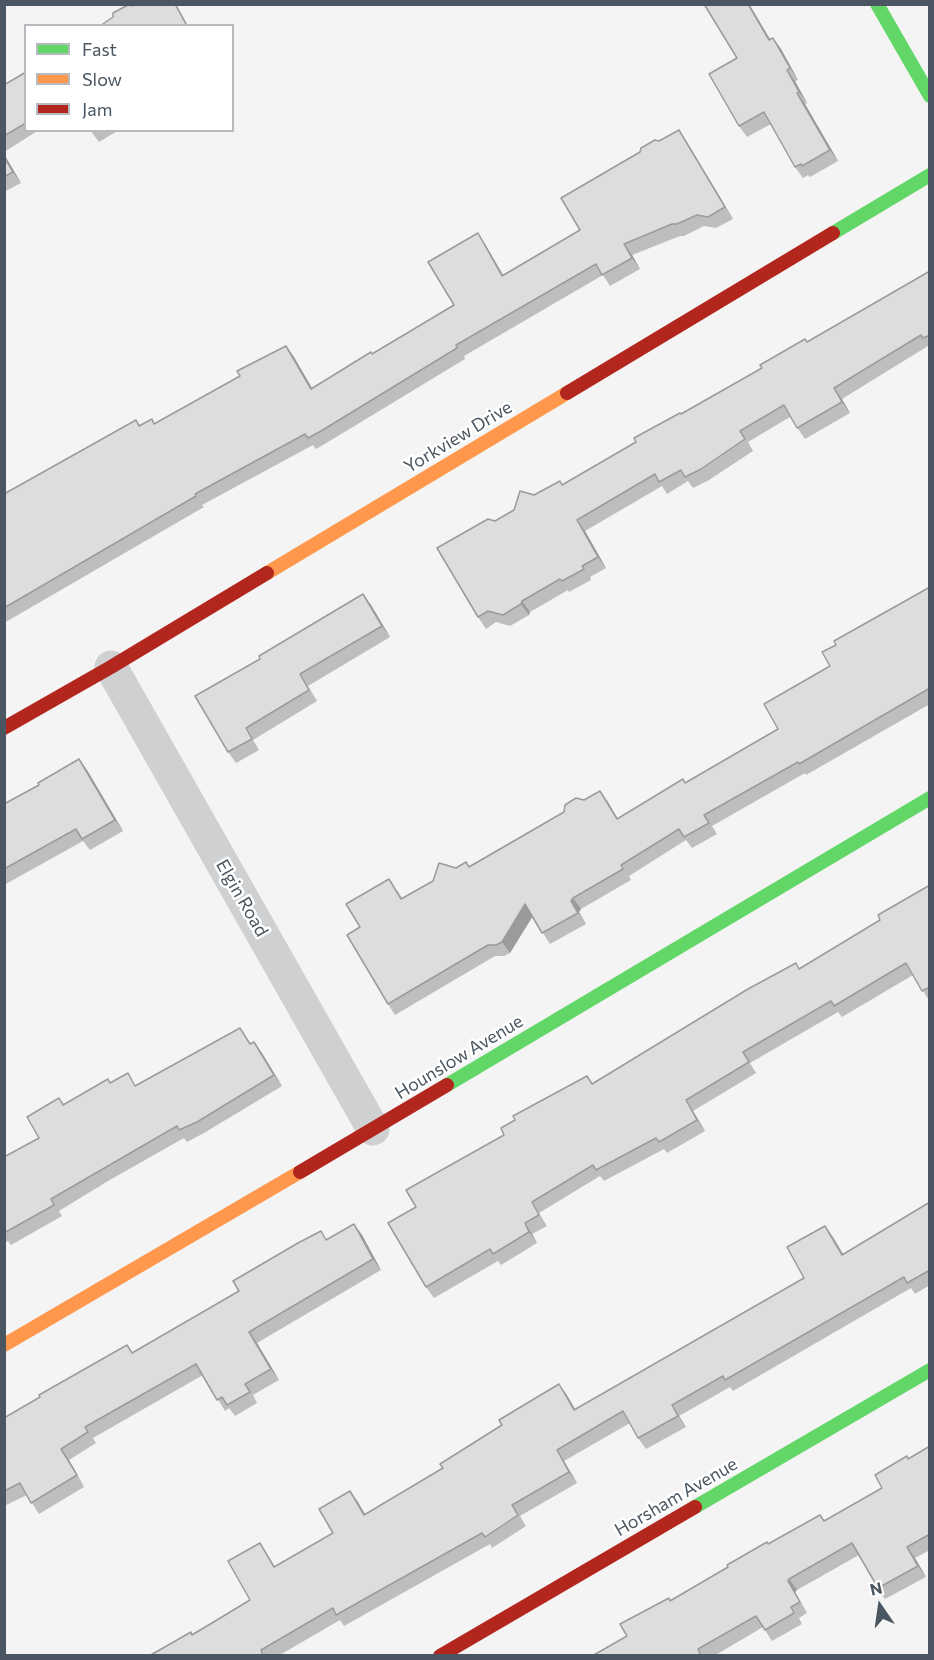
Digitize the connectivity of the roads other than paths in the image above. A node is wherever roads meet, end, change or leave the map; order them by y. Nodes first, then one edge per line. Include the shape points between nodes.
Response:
1 (877, 4) edge
2 (930, 96) edge
3 (930, 175) edge
4 (111, 668) junction
5 (4, 728) edge
6 (930, 798) edge
7 (373, 1130) junction
8 (4, 1345) edge
9 (930, 1370) edge
10 (440, 1656) edge

1 - 2 street
3 - 4 street, Yorkview Drive
4 - 5 street, Yorkview Drive
4 - 7 street, Elgin Road
6 - 7 street, Hounslow Avenue
7 - 8 street, Hounslow Avenue
9 - 10 street, Horsham Avenue

